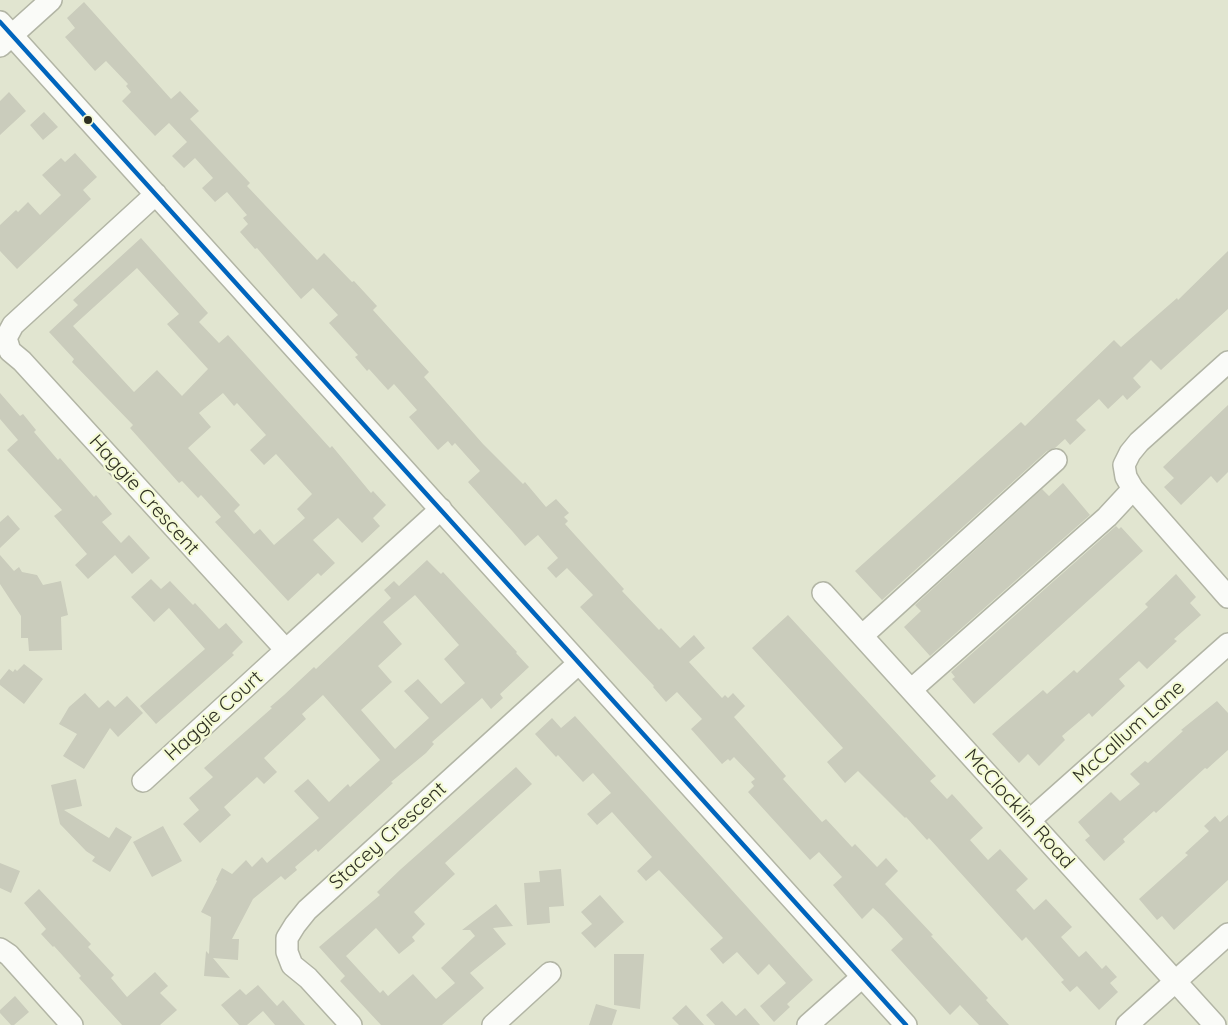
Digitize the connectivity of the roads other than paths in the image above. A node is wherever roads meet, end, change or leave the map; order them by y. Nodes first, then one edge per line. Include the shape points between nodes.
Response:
1 (51, 0) edge
2 (4, 34) edge
3 (156, 194) junction
4 (1228, 362) edge
5 (1056, 460) dead end
6 (1133, 489) junction
7 (441, 509) junction
8 (823, 592) dead end
9 (1228, 597) edge
10 (863, 635) junction
11 (1228, 644) edge
12 (286, 650) junction
13 (579, 663) junction
14 (912, 689) junction
15 (143, 781) dead end
16 (1030, 820) junction
17 (1228, 934) edge
18 (0, 949) edge
19 (550, 973) dead end
20 (862, 977) junction
21 (1176, 981) junction
22 (72, 1025) edge
23 (351, 1025) edge
24 (493, 1025) edge
25 (808, 1025) edge
26 (906, 1025) edge
27 (1127, 1025) edge
28 (1215, 1025) edge

1 - 2 street
2 - 3 street
3 - 7 street
3 - 12 street, Haggie Crescent via 18,319 6,338 10,351
4 - 6 street via 1130,453 1124,465
5 - 10 street
6 - 9 street
6 - 14 street via 1107,517
7 - 12 street
7 - 13 street
8 - 10 street, McClocklin Road
10 - 14 street, McClocklin Road
11 - 16 street, McCallum Lane
12 - 15 street, Haggie Court
13 - 20 street
13 - 23 street, Stacey Crescent via 295,925 287,938 292,965
14 - 16 street, McClocklin Road
16 - 21 street, McClocklin Road
17 - 21 street
18 - 22 street
19 - 24 street
20 - 25 street
20 - 26 street
21 - 27 street
21 - 28 street, McClocklin Road

